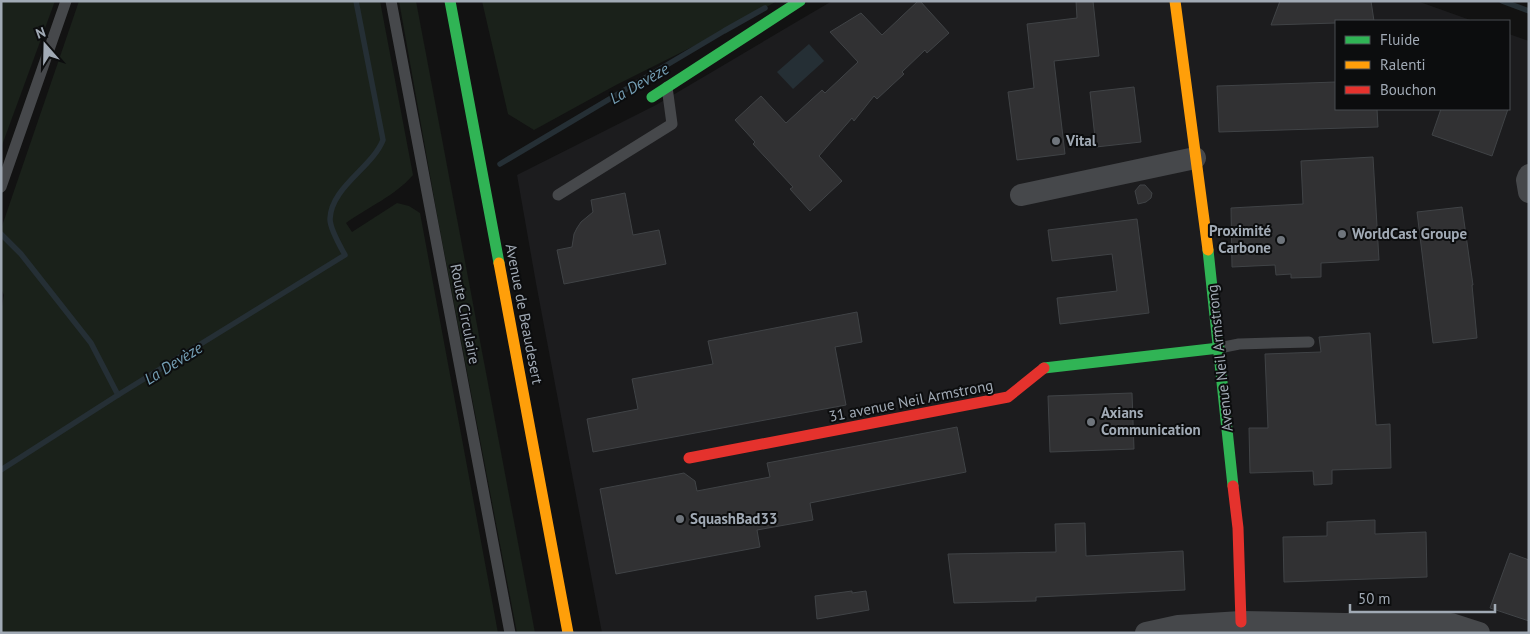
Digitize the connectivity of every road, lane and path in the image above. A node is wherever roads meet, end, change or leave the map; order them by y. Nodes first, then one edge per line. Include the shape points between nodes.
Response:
1 (66, 1) edge
2 (391, 1) edge
3 (450, 1) edge
4 (800, 1) edge
5 (1175, 1) edge
6 (667, 87) junction
7 (652, 97) dead end
8 (1195, 158) junction
9 (1529, 174) edge
10 (1, 188) edge
11 (1529, 192) edge
12 (558, 195) dead end
13 (1021, 195) dead end
14 (1309, 342) dead end
15 (1219, 348) junction
16 (689, 458) dead end
17 (1241, 622) junction
18 (510, 633) edge
19 (568, 633) edge
20 (1146, 633) edge
21 (1480, 633) edge

1 - 10 lane
2 - 18 lane, Route Circulaire
3 - 19 street, Avenue de Beaudesert
4 - 6 street
5 - 8 street, Avenue Neil Armstrong
6 - 7 street
6 - 12 lane via 672,124
8 - 13 street
8 - 15 street, Avenue Neil Armstrong
9 - 11 street
14 - 15 lane via 1239,344
15 - 16 street, 31 avenue Neil Armstrong via 1043,368 1008,398
15 - 17 street, Avenue Neil Armstrong via 1239,533
17 - 20 street via 1178,626
17 - 21 street via 1451,624

